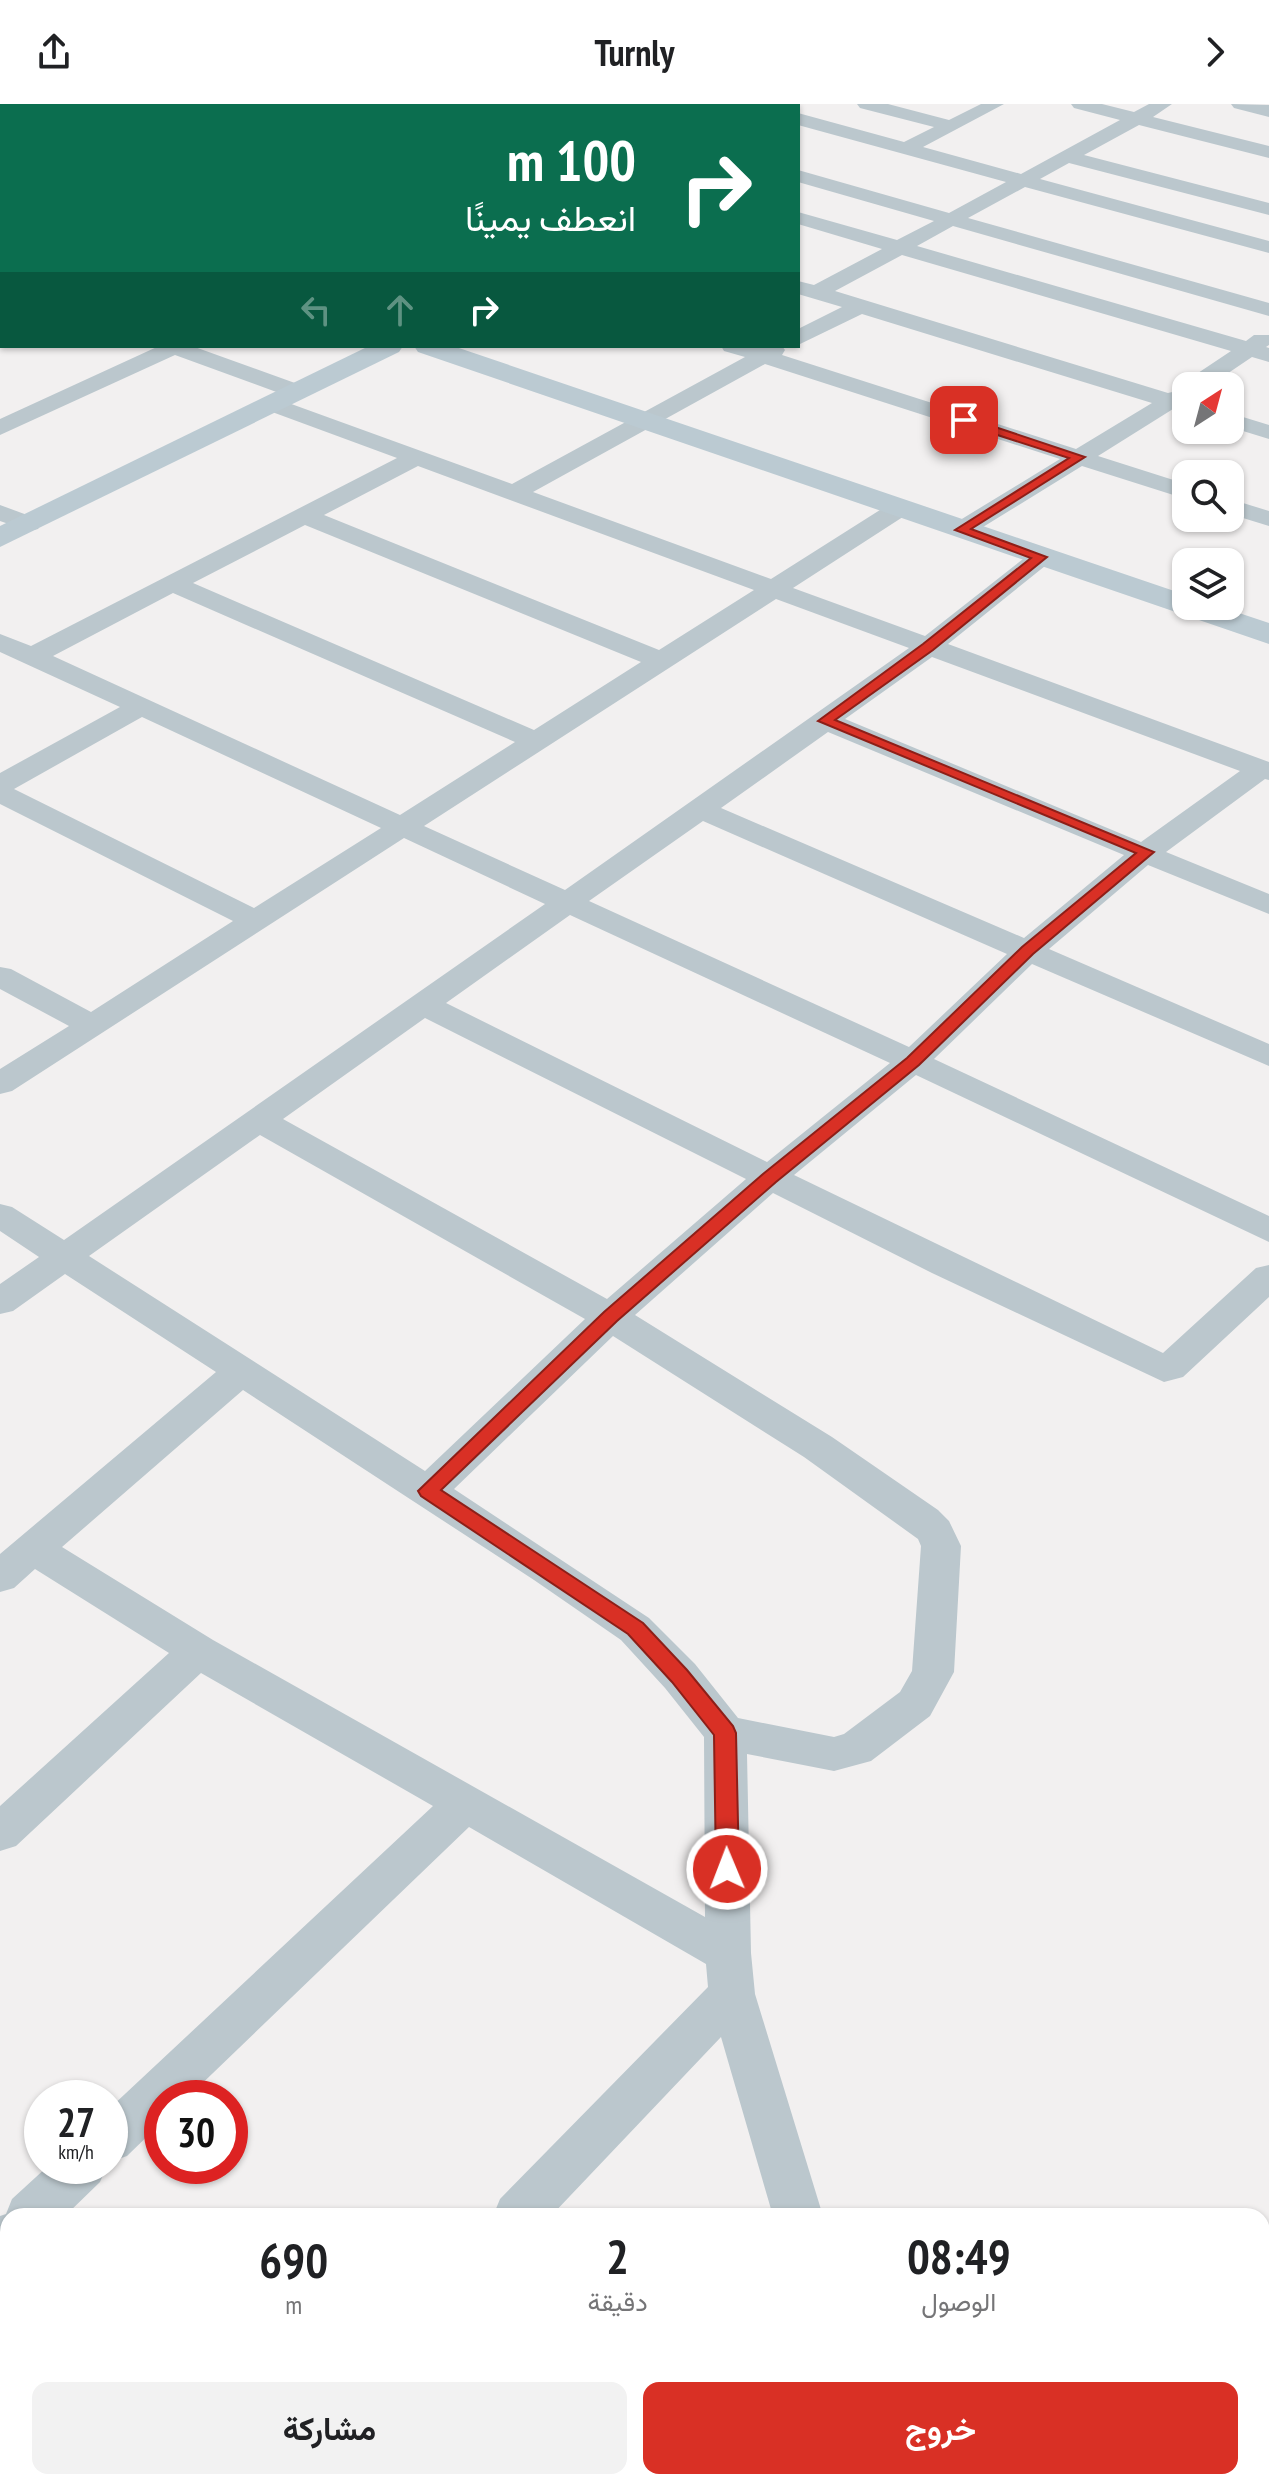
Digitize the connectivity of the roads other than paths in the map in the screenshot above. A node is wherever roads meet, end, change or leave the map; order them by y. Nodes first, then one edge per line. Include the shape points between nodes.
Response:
1 (866, 104) edge
2 (995, 104) edge
3 (1080, 104) edge
4 (1163, 104) edge
5 (1240, 104) edge
6 (1268, 109) edge
7 (1136, 119) junction
8 (800, 120) edge
9 (951, 126) junction
10 (905, 149) junction
11 (1269, 152) edge
12 (1066, 156) junction
13 (800, 177) edge
14 (1021, 181) junction
15 (1269, 209) edge
16 (800, 219) edge
17 (953, 220) junction
18 (1269, 247) edge
19 (902, 248) junction
20 (807, 290) edge
21 (859, 307) junction
22 (1269, 310) edge
23 (1269, 336) edge
24 (800, 337) edge
25 (174, 348) edge
26 (178, 348) edge
27 (386, 348) edge
28 (433, 348) edge
29 (748, 348) edge
30 (125, 350) dead end
31 (773, 351) edge
32 (1259, 352) edge
33 (148, 359) junction
34 (1221, 372) edge
35 (1172, 397) edge
36 (285, 398) junction
37 (12, 401) dead end
38 (1172, 405) edge
39 (37, 411) junction
40 (646, 421) junction
41 (1244, 424) edge
42 (0, 428) edge
43 (1269, 432) edge
44 (418, 457) junction
45 (1079, 457) junction
46 (1172, 487) edge
47 (514, 493) junction
48 (900, 508) junction
49 (1244, 511) edge
50 (0, 512) edge
51 (304, 516) junction
52 (1269, 519) edge
53 (29, 524) junction
54 (961, 530) junction
55 (0, 538) edge
56 (1041, 557) junction
57 (173, 584) junction
58 (774, 591) junction
59 (1269, 634) edge
60 (0, 642) edge
61 (928, 647) junction
62 (33, 656) junction
63 (662, 661) junction
64 (142, 706) junction
65 (825, 721) junction
66 (535, 741) junction
67 (1265, 770) edge
68 (0, 785) edge
69 (0, 793) edge
70 (698, 808) junction
71 (404, 826) junction
72 (1146, 852) junction
73 (564, 902) junction
74 (1269, 905) edge
75 (256, 921) junction
76 (1028, 951) junction
77 (0, 976) edge
78 (425, 1005) junction
79 (92, 1025) junction
80 (1269, 1056) edge
81 (913, 1061) junction
82 (0, 1084) edge
83 (261, 1121) junction
84 (769, 1178) junction
85 (0, 1215) edge
86 (1269, 1230) edge
87 (66, 1256) junction
88 (1269, 1277) edge
89 (0, 1302) edge
90 (610, 1317) junction
91 (242, 1370) junction
92 (428, 1491) junction
93 (34, 1549) junction
94 (0, 1577) edge
95 (198, 1651) junction
96 (725, 1733) junction
97 (464, 1804) junction
98 (8, 1813) edge
99 (730, 1973) junction
100 (128, 2123) edge
101 (64, 2184) edge
102 (38, 2208) edge
103 (525, 2208) edge
104 (796, 2208) edge

1 - 9 street
2 - 9 street
3 - 7 street
4 - 7 street
5 - 6 street
7 - 11 street
7 - 12 street
8 - 10 street
9 - 10 street
10 - 14 street
12 - 14 street
12 - 15 street
13 - 17 street
14 - 17 street
14 - 18 street
16 - 19 street
17 - 19 street
17 - 22 street
19 - 20 street
19 - 32 street
20 - 21 street
21 - 24 street
21 - 35 street
23 - 32 street
25 - 33 street
26 - 36 street
27 - 36 street
28 - 40 street
29 - 31 street
30 - 33 street
31 - 40 street
31 - 45 street
32 - 34 street
33 - 39 street
36 - 44 street
36 - 53 street
37 - 39 street
38 - 45 street
39 - 42 street
40 - 47 street
40 - 48 street
41 - 43 street
44 - 47 street
44 - 51 street
45 - 46 street
45 - 54 street
47 - 58 street
48 - 54 street
48 - 58 street
49 - 52 street
50 - 53 street
51 - 57 street
51 - 63 street
53 - 55 street
54 - 56 street
56 - 59 street
56 - 61 street
57 - 62 street
57 - 66 street
58 - 61 street
58 - 63 street
60 - 62 street
61 - 65 street
61 - 67 street
62 - 64 street
63 - 66 street
64 - 68 street
64 - 71 street
65 - 70 street
65 - 72 street
66 - 71 street
67 - 72 street
69 - 75 street
70 - 73 street
70 - 76 street
71 - 73 street
71 - 75 street
72 - 74 street
72 - 76 street
73 - 78 street
73 - 81 street
75 - 79 street
76 - 80 street
76 - 81 street
77 - 79 street
78 - 83 street
78 - 84 street
79 - 82 street
81 - 84 street
81 - 86 street
83 - 87 street
83 - 90 street
84 - 88 street via 1164,1369
84 - 90 street
85 - 87 street
87 - 89 street
87 - 91 street
90 - 92 street
90 - 96 street via 924,1520 941,1546 933,1672 915,1704 856,1749 834,1754
91 - 92 street
91 - 93 street
92 - 96 street via 635,1629
93 - 94 street
93 - 95 street
95 - 97 street
95 - 98 street
96 - 99 street
97 - 99 street
97 - 100 street
99 - 103 street
99 - 104 street
101 - 102 street

